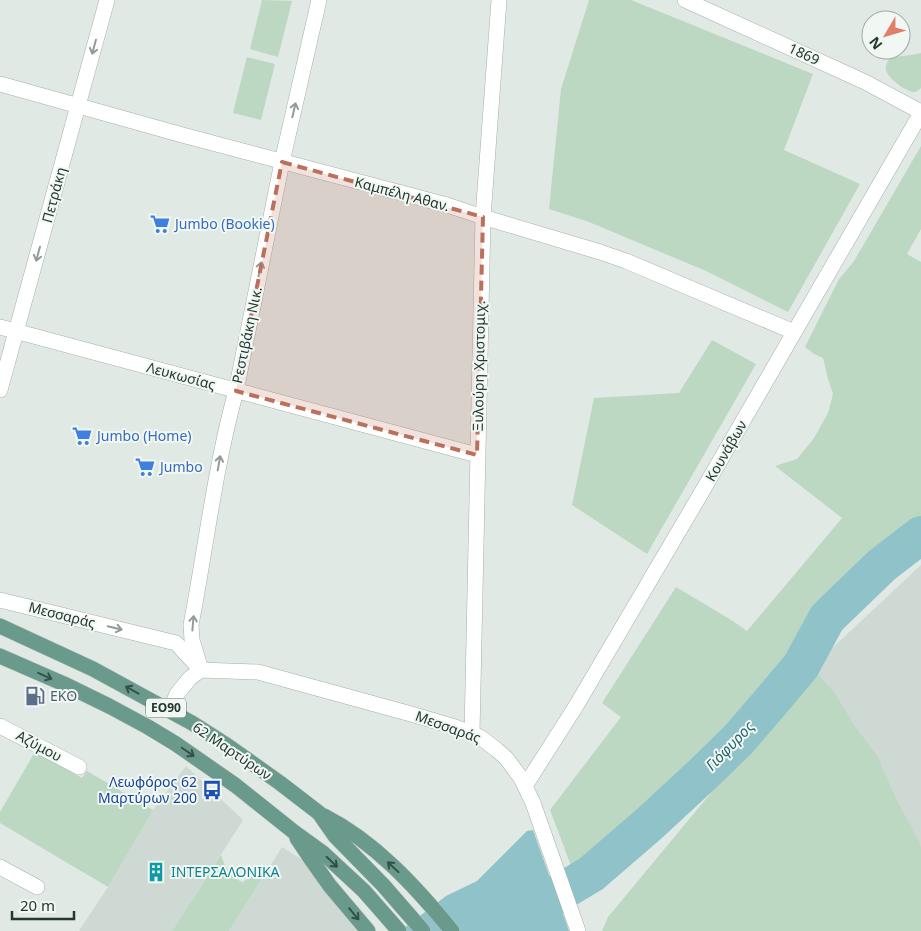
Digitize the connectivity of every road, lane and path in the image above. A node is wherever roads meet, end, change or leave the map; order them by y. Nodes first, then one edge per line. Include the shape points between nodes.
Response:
1 (107, 0) edge
2 (319, 0) edge
3 (499, 0) edge
4 (685, 0) edge
5 (700, 3) edge
6 (0, 84) edge
7 (78, 106) junction
8 (921, 112) edge
9 (282, 162) junction
10 (483, 217) junction
11 (0, 327) edge
12 (17, 332) junction
13 (794, 332) junction
14 (0, 390) edge
15 (236, 391) junction
16 (477, 455) junction
17 (0, 600) edge
18 (0, 626) edge
19 (0, 656) edge
20 (201, 670) junction
21 (170, 710) junction
22 (0, 726) edge
23 (472, 733) junction
24 (79, 767) dead end
25 (525, 786) junction
26 (318, 813) junction
27 (294, 832) junction
28 (0, 867) edge
29 (37, 887) dead end
30 (397, 928) edge
31 (368, 931) edge
32 (423, 931) edge
33 (452, 931) edge
34 (578, 931) edge

1 -> 7 street, Πετράκη
9 -> 2 street, Ρεστιβάκη Νικ.
3 - 10 street, Ξυλούρη Χριστομιχ.
4 - 5 street, 1869
5 - 8 street, 1869
6 - 7 street, Καμπέλη Αθαν.
7 - 9 street, Καμπέλη Αθαν.
7 -> 12 street, Πετράκη
8 - 13 street, Κουνάβων
9 - 10 street, Καμπέλη Αθαν.
15 -> 9 street, Ρεστιβάκη Νικ.
10 - 13 street, Καμπέλη Αθαν. via 626,261
10 - 16 street, Ξυλούρη Χριστομιχ.
11 - 12 street, Λευκωσίας
12 - 14 street, Πετράκη
12 - 15 street, Λευκωσίας
13 - 25 street, Κουνάβων via 576,706
15 - 16 street, Λευκωσίας
20 -> 15 street, Ρεστιβάκη Νικ. via 191,625 226,426
16 - 23 street, Ξυλούρη Χριστομιχ.
17 -> 20 street, Μεσσαράς via 176,644
21 -> 18 main road, 62 Μαρτύρων / ΕΟ90 via 93,669
19 -> 27 main road, 62 Μαρτύρων / ΕΟ90 via 127,715 164,736 235,785
20 - 21 street via 177,694
20 - 23 street, Μεσσαράς via 258,672
21 - 26 main road, 62 Μαρτύρων / ΕΟ90 via 228,746
22 - 24 street, Αζύμου
23 - 25 street, Μεσσαράς via 506,758
25 - 34 street, Μεσσαράς
26 - 32 main road, 62 Μαρτύρων / ΕΟ90 via 335,836
33 -> 26 main road, ΕΟ90 via 406,879 374,850
27 -> 30 main road, 62 Μαρτύρων / ΕΟ90 via 331,860
27 -> 31 main road, ΕΟ90 via 318,869
28 - 29 street

